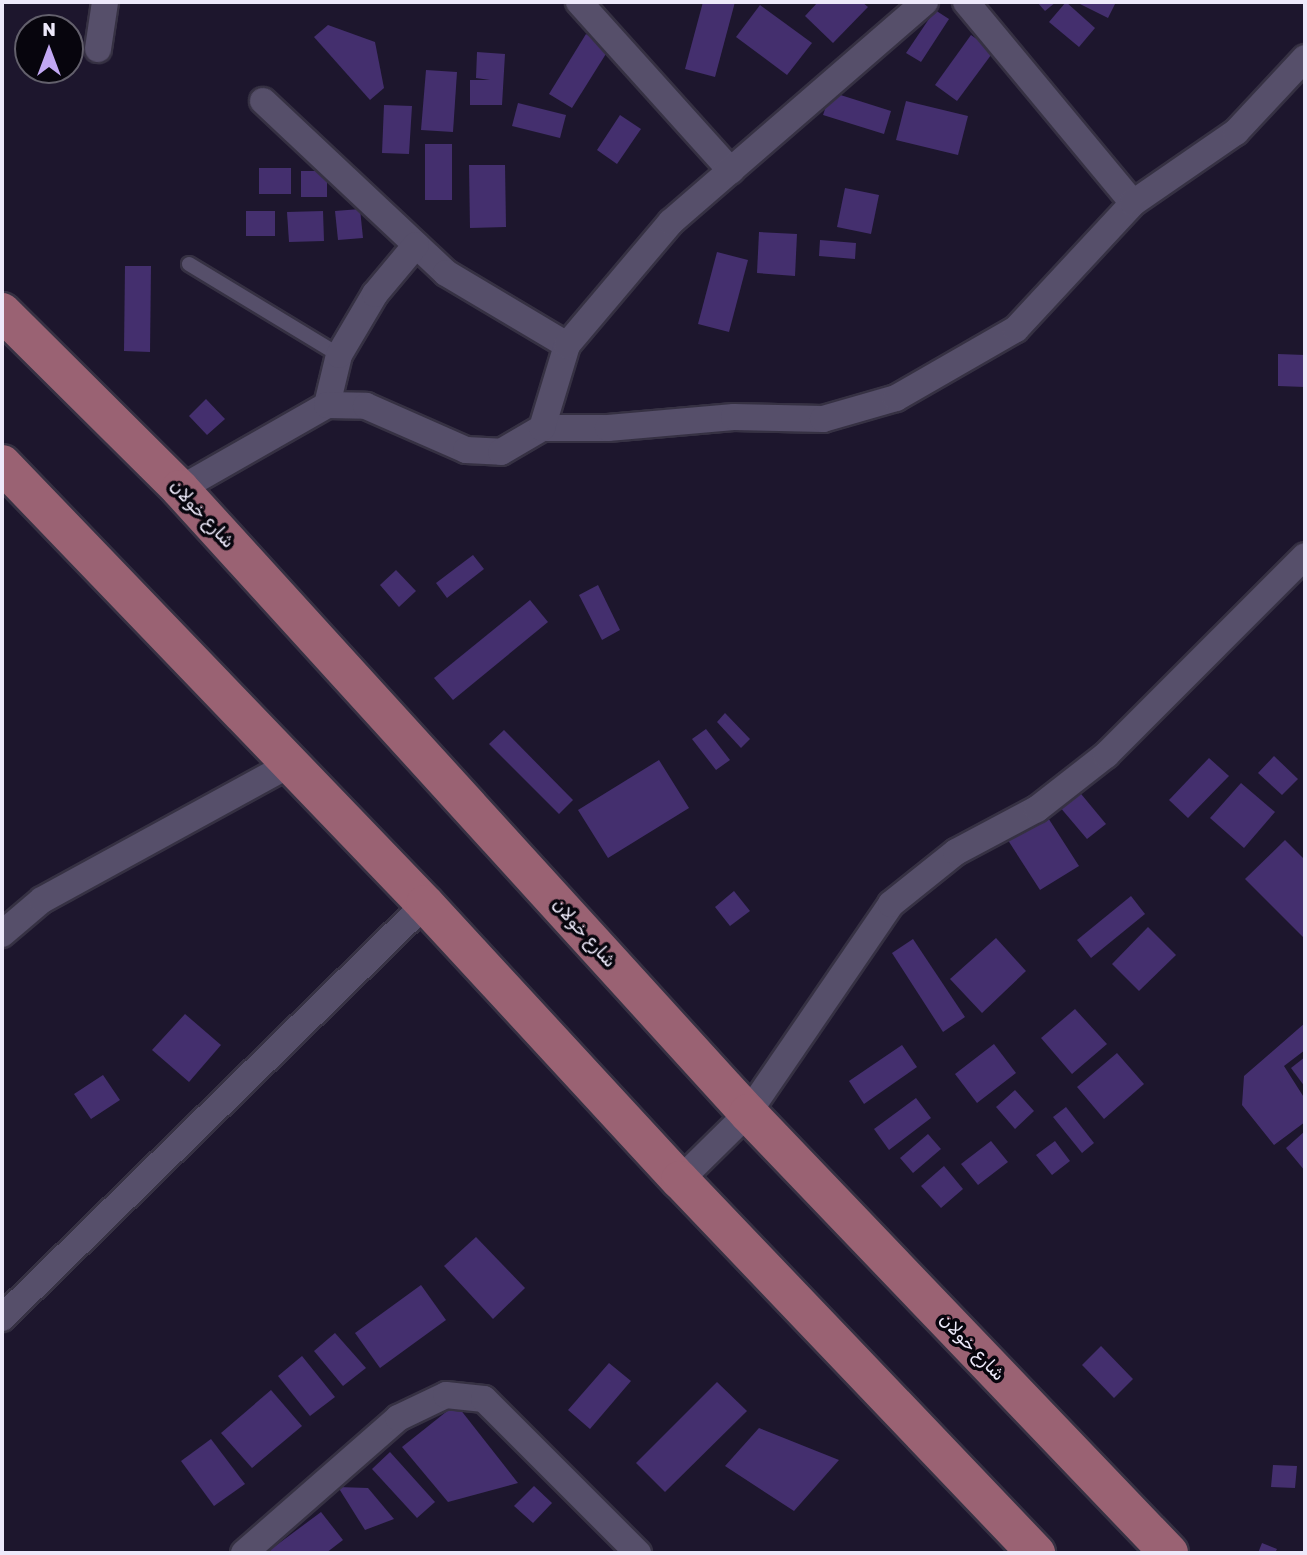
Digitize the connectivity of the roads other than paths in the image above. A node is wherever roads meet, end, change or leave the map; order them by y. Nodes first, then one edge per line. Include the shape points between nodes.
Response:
1 (105, 2) edge
2 (579, 2) edge
3 (925, 2) edge
4 (966, 2) edge
5 (98, 49) dead end
6 (1305, 58) edge
7 (263, 101) dead end
8 (731, 171) junction
9 (1133, 203) junction
10 (416, 245) junction
11 (188, 264) dead end
12 (2, 312) edge
13 (567, 345) junction
14 (339, 355) junction
15 (327, 405) junction
16 (542, 428) junction
17 (2, 464) edge
18 (180, 489) junction
19 (1305, 556) edge
20 (290, 764) junction
21 (425, 904) junction
22 (2, 934) edge
23 (748, 1113) junction
24 (680, 1180) junction
25 (2, 1318) edge
26 (244, 1553) edge
27 (638, 1553) edge
28 (1036, 1553) edge
29 (1169, 1553) edge

1 - 5 street
2 - 8 street
3 - 8 street
4 - 9 street
6 - 9 street via 1236,132
7 - 10 street
8 - 13 street via 671,222
9 - 16 street via 1016,329 897,398 822,419 734,417 607,428
10 - 13 street via 446,273
10 - 14 street via 375,295
11 - 14 lane
12 - 18 main road, شارع خولان
13 - 16 street
14 - 15 street
15 - 16 street via 366,406 466,450 501,452
15 - 18 street
17 - 20 main road
18 - 23 main road, شارع خولان
19 - 23 street via 1106,755 1037,809 956,852 891,904
20 - 21 main road
20 - 22 street via 43,900
21 - 24 main road
21 - 25 street
23 - 24 street
23 - 29 main road, شارع خولان
24 - 28 main road
26 - 27 street via 398,1418 446,1395 484,1399

